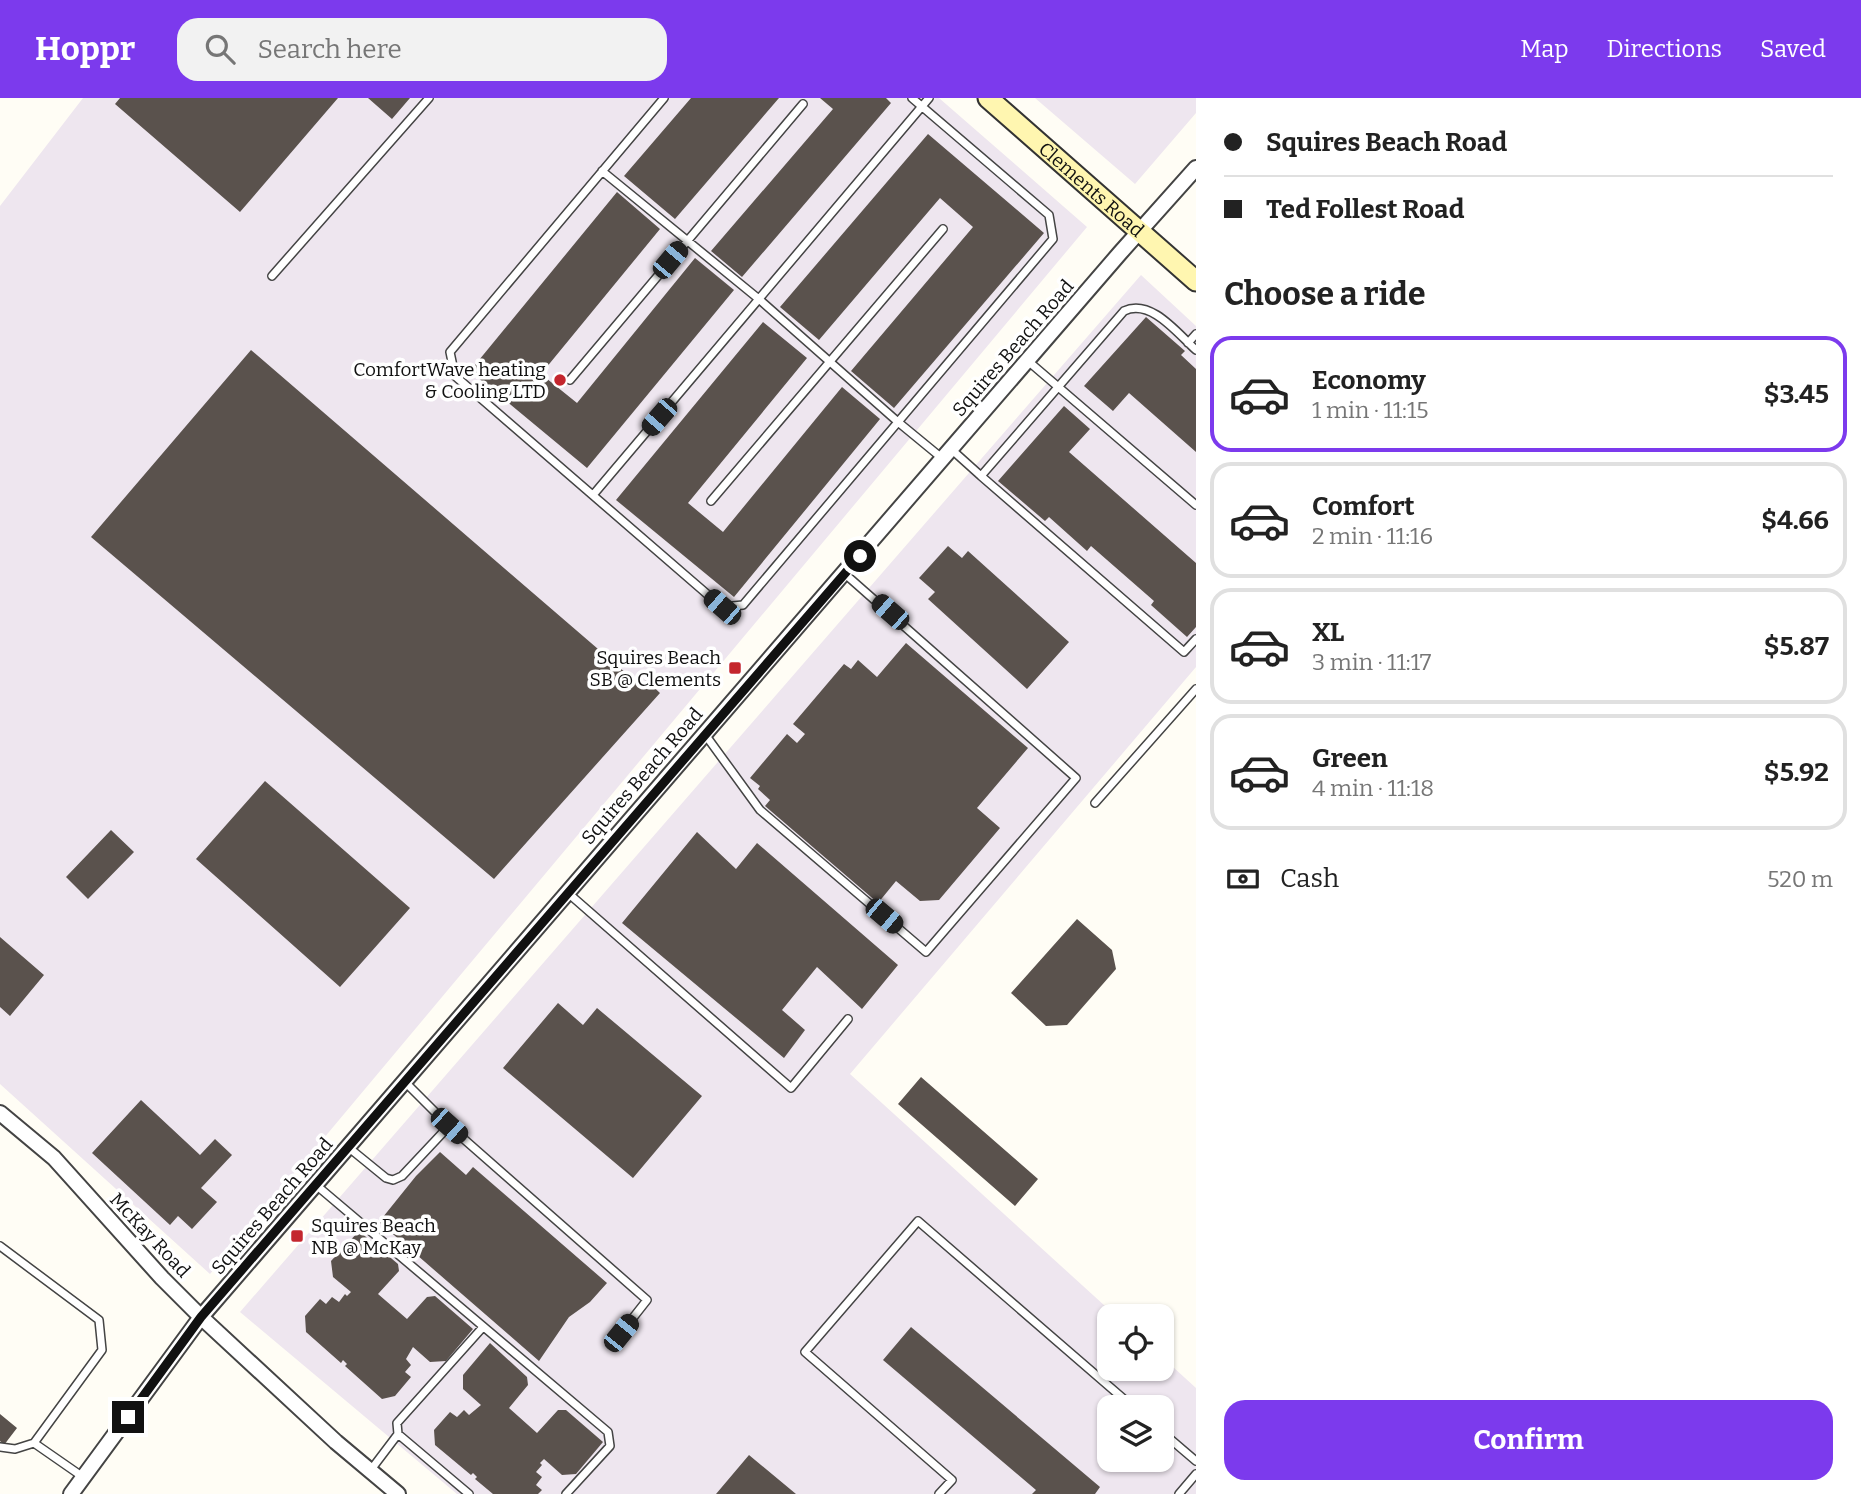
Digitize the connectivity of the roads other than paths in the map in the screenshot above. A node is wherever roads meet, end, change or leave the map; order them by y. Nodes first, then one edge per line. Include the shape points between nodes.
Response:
1 (429, 98) edge
2 (663, 98) edge
3 (912, 98) edge
4 (929, 98) edge
5 (988, 98) edge
6 (803, 104) dead end
7 (922, 106) junction
8 (1196, 168) edge
9 (602, 170) junction
10 (943, 229) dead end
11 (1140, 232) junction
12 (687, 240) junction
13 (272, 276) dead end
14 (1196, 281) edge
15 (760, 300) junction
16 (1196, 334) edge
17 (1188, 343) junction
18 (1196, 350) edge
19 (1028, 361) junction
20 (829, 362) junction
21 (570, 380) dead end
22 (1058, 386) junction
23 (898, 422) junction
24 (947, 454) junction
25 (981, 475) junction
26 (593, 495) junction
27 (711, 501) dead end
28 (1196, 505) edge
29 (845, 574) junction
30 (1196, 639) edge
31 (1196, 689) edge
32 (704, 733) junction
33 (1095, 803) dead end
34 (568, 892) junction
35 (848, 1019) dead end
36 (405, 1082) junction
37 (0, 1113) edge
38 (449, 1126) junction
39 (348, 1147) junction
40 (316, 1185) junction
41 (0, 1246) edge
42 (201, 1317) junction
43 (483, 1327) junction
44 (621, 1333) dead end
45 (1119, 1395) edge
46 (398, 1434) junction
47 (1174, 1442) edge
48 (34, 1443) junction
49 (0, 1447) edge
50 (1196, 1461) edge
51 (370, 1471) junction
52 (1196, 1474) edge
53 (84, 1477) junction
54 (71, 1494) edge
55 (398, 1494) edge
56 (469, 1494) edge
57 (565, 1494) edge
58 (939, 1494) edge
59 (1179, 1494) edge

1 - 13 lane
2 - 9 lane
3 - 7 lane
4 - 7 lane
5 - 11 street, Clements Road
6 - 12 lane
7 - 15 lane
7 - 23 lane via 1049,215 1053,239
8 - 11 street, Squires Beach Road
9 - 12 lane
9 - 26 lane via 450,352 455,376
10 - 20 lane
11 - 14 street, Clements Road
11 - 19 street, Squires Beach Road
12 - 15 lane
12 - 21 lane
15 - 20 lane
15 - 26 lane
16 - 17 lane
17 - 18 lane
17 - 22 lane via 1152,312 1131,308
19 - 22 lane
19 - 24 street, Squires Beach Road
20 - 23 lane
20 - 27 lane
22 - 25 lane
22 - 28 lane
23 - 24 lane
23 - 26 lane via 743,605 722,607
24 - 25 lane
24 - 29 street, Squires Beach Road
25 - 30 lane via 1184,652
29 - 32 street, Squires Beach Road
29 - 32 lane via 1076,778 926,952 760,810
31 - 33 lane
32 - 34 street, Squires Beach Road
34 - 35 lane via 791,1088
34 - 36 street, Squires Beach Road
36 - 38 lane
36 - 39 street, Squires Beach Road
37 - 42 street, McKay Road via 54,1158
38 - 39 lane via 393,1180
38 - 44 lane via 648,1300
39 - 40 street, Squires Beach Road
40 - 42 street, Squires Beach Road
40 - 43 lane
41 - 48 lane via 99,1320 102,1350
42 - 51 street, McKay Road
42 - 53 street, Squires Beach Road
43 - 46 lane via 397,1423
43 - 57 lane via 608,1432 610,1446
45 - 58 lane via 918,1221 805,1352 952,1480
46 - 51 lane
46 - 56 lane
47 - 50 lane
48 - 49 lane via 15,1449
48 - 53 lane
51 - 55 street, McKay Road
52 - 59 lane
53 - 54 street, Squires Beach Road

